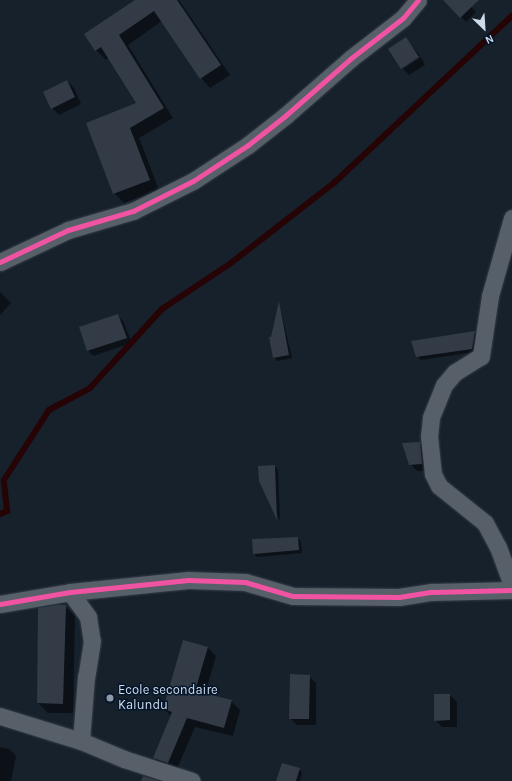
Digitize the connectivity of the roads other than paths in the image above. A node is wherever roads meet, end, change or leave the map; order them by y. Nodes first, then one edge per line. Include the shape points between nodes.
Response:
1 (418, 0) edge
2 (512, 218) edge
3 (0, 262) edge
4 (512, 585) edge
5 (512, 590) edge
6 (70, 592) junction
7 (0, 604) edge
8 (0, 716) edge
9 (81, 741) junction
10 (192, 781) edge

1 - 3 street via 403,18 350,59 285,116 248,145 193,181 133,211 68,230
2 - 4 street via 490,296 481,356 455,372 444,384 431,418 429,436 433,474 439,486 485,523 498,547
5 - 6 street via 432,592 399,597 293,596 245,582 188,580
6 - 7 street
6 - 9 street via 88,617 92,641 86,677
8 - 9 street
9 - 10 street via 124,759

